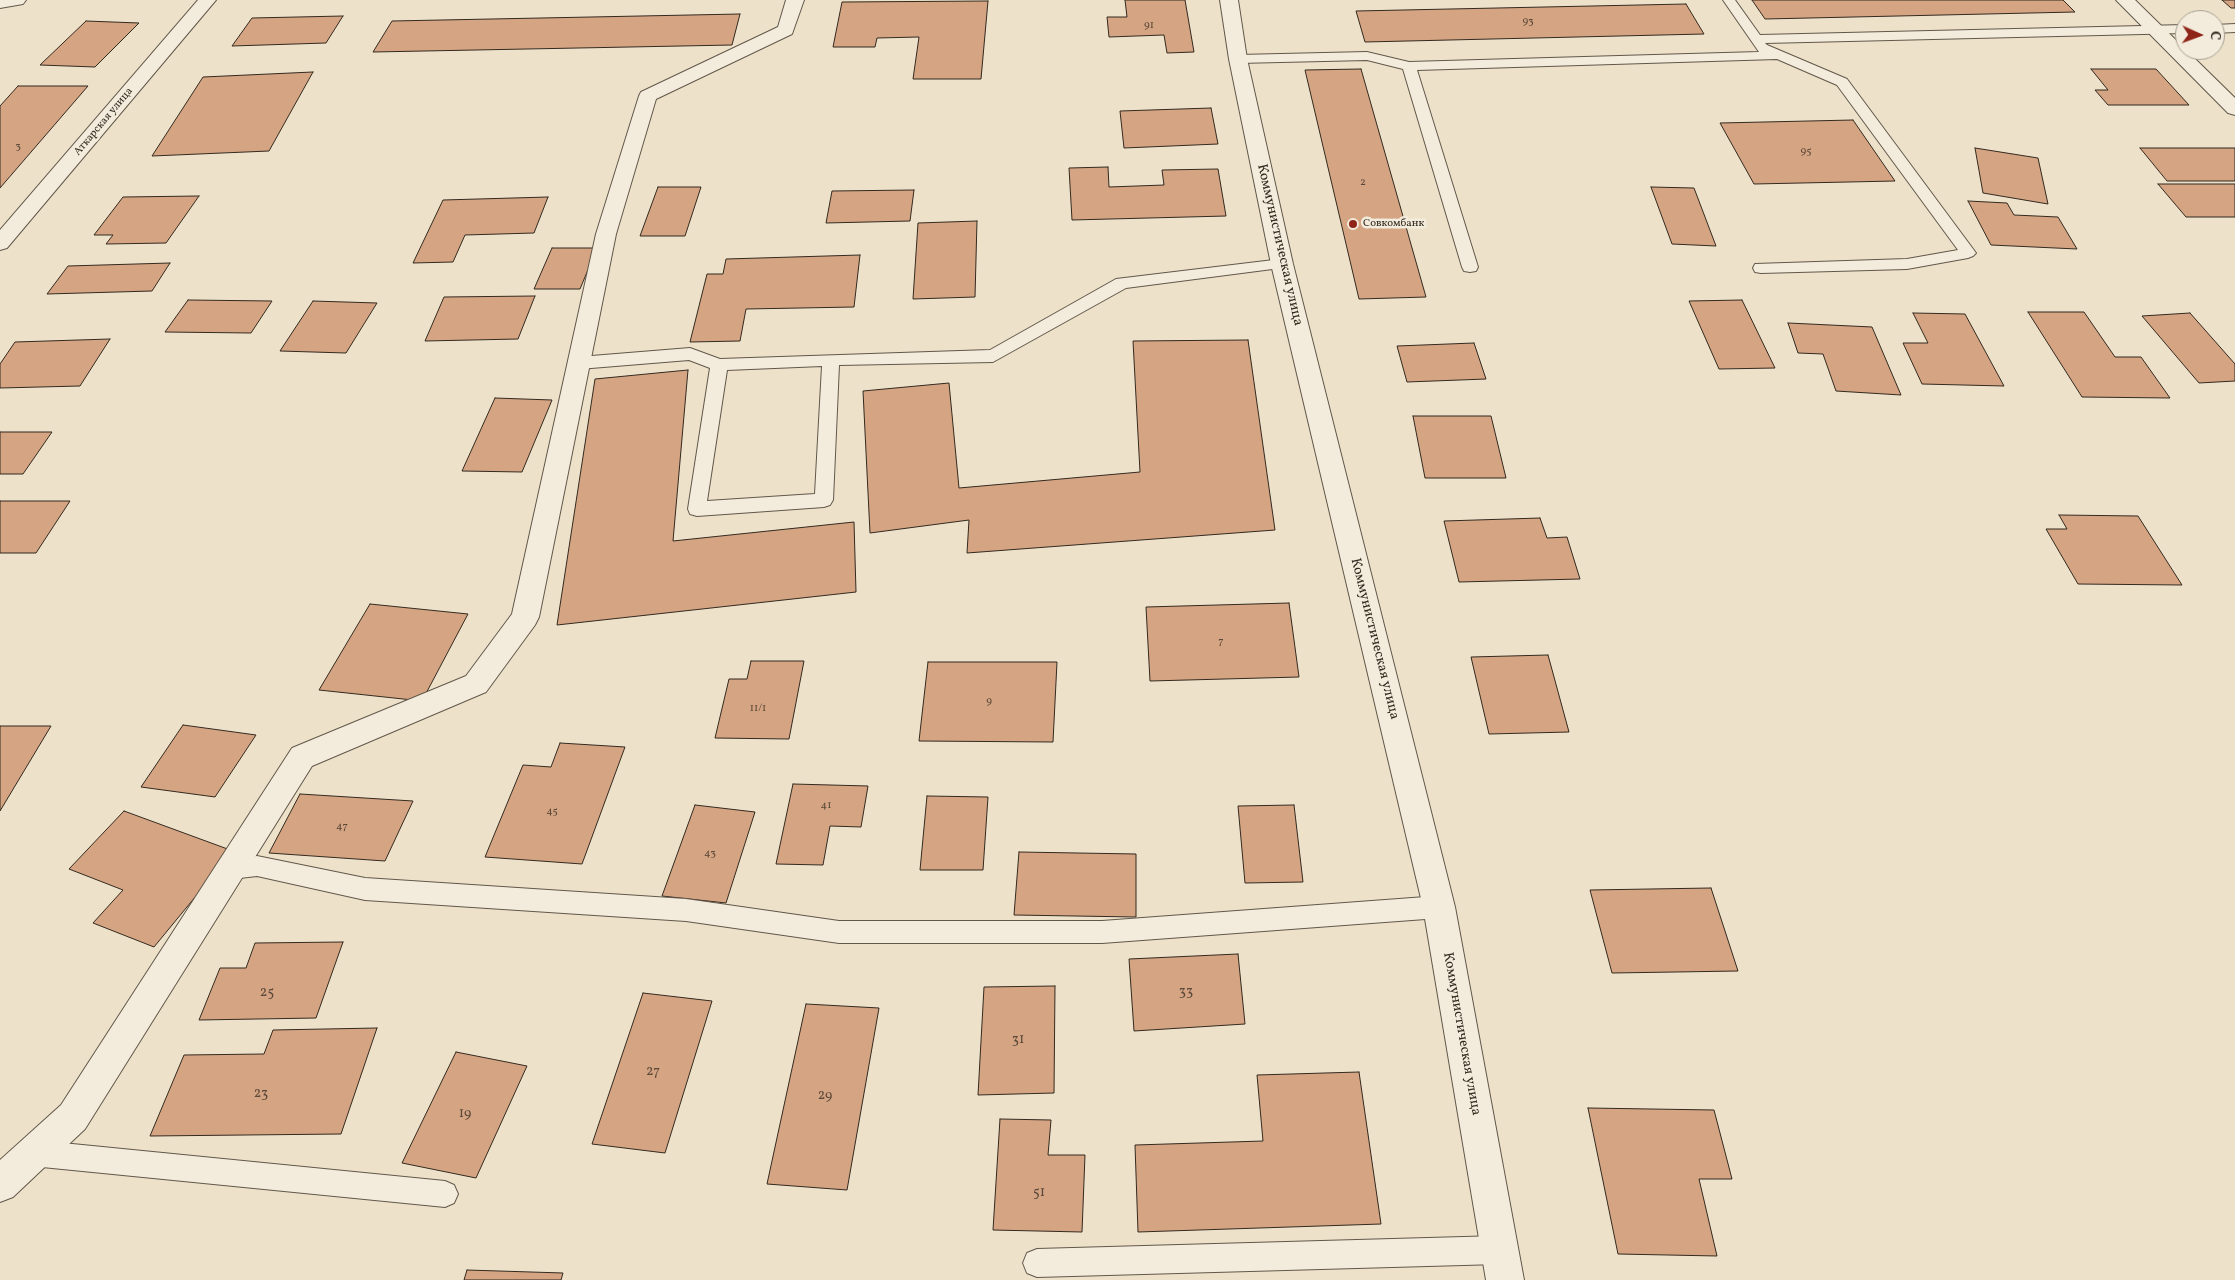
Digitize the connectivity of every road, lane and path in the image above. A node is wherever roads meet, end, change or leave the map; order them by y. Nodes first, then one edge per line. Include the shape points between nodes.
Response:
1 (16, 0) edge
2 (207, 0) edge
3 (795, 0) edge
4 (1228, 0) edge
5 (1730, 0) edge
6 (2125, 0) edge
7 (0, 3) edge
8 (2175, 29) edge
9 (2156, 30) junction
10 (1756, 39) junction
11 (1778, 55) junction
12 (1238, 59) junction
13 (1408, 66) junction
14 (2235, 109) edge
15 (0, 243) edge
16 (1282, 264) junction
17 (1470, 267) dead end
18 (1761, 268) dead end
19 (831, 360) junction
20 (578, 363) junction
21 (719, 365) junction
22 (231, 868) junction
23 (1440, 907) junction
24 (32, 1153) junction
25 (0, 1184) edge
26 (445, 1194) dead end
27 (1499, 1250) junction
28 (1037, 1263) dead end
29 (1505, 1280) edge

1 - 7 street
2 - 15 street, Аткарская улица
3 - 20 street via 786,30 648,96 606,234
4 - 12 street, Коммунистическая улица
5 - 10 lane
6 - 9 street
8 - 9 lane
9 - 10 lane
9 - 14 street
10 - 11 lane via 1762,48
11 - 13 lane
11 - 18 lane via 1842,82 1968,253 1907,264
12 - 13 lane via 1367,56
12 - 16 street, Коммунистическая улица
13 - 17 lane
16 - 19 lane via 1122,283 993,356
16 - 23 street, Коммунистическая улица
19 - 21 lane
19 - 21 lane via 824,500 697,509
20 - 21 lane via 690,354
20 - 22 street via 525,617 476,684 302,757
22 - 23 lane via 258,866 365,888 686,910 839,932 1102,932
22 - 24 street via 73,1117
23 - 27 street, Коммунистическая улица
24 - 25 street
24 - 26 lane
27 - 28 lane
27 - 29 street, Коммунистическая улица

